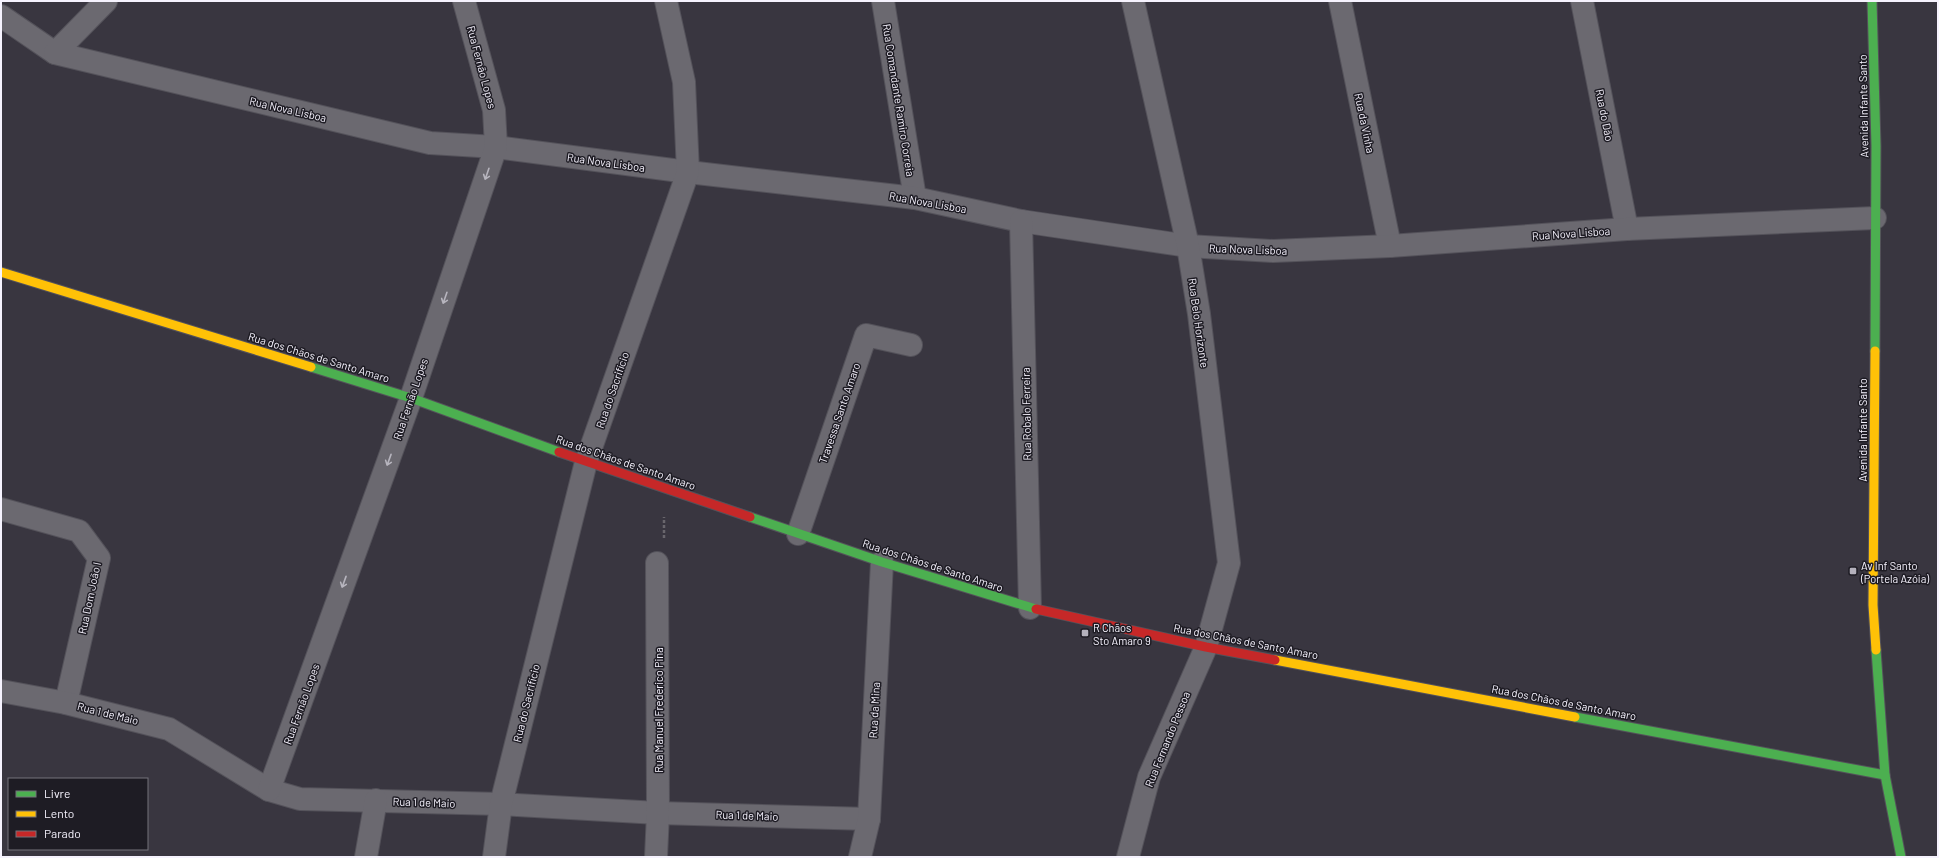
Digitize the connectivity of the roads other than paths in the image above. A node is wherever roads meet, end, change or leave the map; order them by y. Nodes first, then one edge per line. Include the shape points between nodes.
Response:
1 (106, 1) edge
2 (464, 1) edge
3 (666, 1) edge
4 (883, 1) edge
5 (1133, 1) edge
6 (1340, 1) edge
7 (1582, 1) edge
8 (1872, 1) edge
9 (1, 16) edge
10 (55, 53) junction
11 (496, 147) junction
12 (688, 172) junction
13 (915, 198) junction
14 (1875, 218) junction
15 (1022, 221) junction
16 (1627, 230) junction
17 (1188, 246) junction
18 (1390, 246) junction
19 (1, 272) edge
20 (911, 345) dead end
21 (411, 398) junction
22 (586, 462) junction
23 (1, 509) edge
24 (798, 534) junction
25 (882, 562) junction
26 (657, 563) road end
27 (1030, 608) junction
28 (1206, 647) junction
29 (1, 691) edge
30 (66, 703) junction
31 (1885, 774) junction
32 (269, 790) junction
33 (376, 800) junction
34 (501, 804) junction
35 (658, 813) junction
36 (869, 819) junction
37 (366, 857) edge
38 (494, 857) edge
39 (656, 857) edge
40 (860, 857) edge
41 (1128, 857) edge
42 (1901, 857) edge

1 - 10 street
2 - 11 street, Rua Fernão Lopes via 494,110
3 - 12 street, Rua do Sacrifício via 684,82
4 - 13 street, Rua Comandante Ramiro Correia
5 - 17 street, Rua Belo Horizonte
6 - 18 street, Rua da Vinha
7 - 16 street, Rua do Dão
8 - 14 street, Avenida Infante Santo
9 - 10 street, Rua Nova Lisboa
10 - 11 street, Rua Nova Lisboa via 430,143
11 - 12 street, Rua Nova Lisboa
11 -> 21 street, Rua Fernão Lopes
12 - 13 street, Rua Nova Lisboa
12 - 22 street, Rua do Sacrifício
13 - 15 street, Rua Nova Lisboa
14 - 16 street, Rua Nova Lisboa
14 - 31 street, Avenida Infante Santo via 1873,605
15 - 17 street, Rua Nova Lisboa
15 - 27 street, Rua Robalo Ferreira
16 - 18 street, Rua Nova Lisboa
17 - 18 street, Rua Nova Lisboa via 1273,251
17 - 28 street, Rua Belo Horizonte via 1199,314 1229,563
19 - 21 street, Rua dos Chãos de Santo Amaro
20 - 24 street, Travessa Santo Amaro via 866,335
21 - 22 street, Rua dos Chãos de Santo Amaro
21 -> 32 street, Rua Fernão Lopes
22 - 24 street, Rua dos Chãos de Santo Amaro
22 - 34 street, Rua do Sacrifício
23 - 30 street, Rua Dom João I via 79,531 99,558
24 - 25 street, Rua dos Chãos de Santo Amaro
25 - 27 street, Rua dos Chãos de Santo Amaro
25 - 36 street, Rua da Mina
26 - 35 street, Rua Manuel Frederico Pina
27 - 28 street, Rua dos Chãos de Santo Amaro
28 - 31 street, Rua dos Chãos de Santo Amaro
28 - 41 street, Rua Fernando Pessoa via 1149,777
29 - 30 street, Rua 1 de Maio
30 - 32 street, Rua 1 de Maio via 169,729
31 - 42 street, Avenida Infante Santo
32 - 33 street, Rua 1 de Maio via 300,799
33 - 34 street, Rua 1 de Maio
33 - 37 street
34 - 35 street, Rua 1 de Maio
34 - 38 street, Rua do Sacrifício
35 - 36 street, Rua 1 de Maio
35 - 39 street, Rua Manuel Frederico Pina
36 - 40 street, Rua da Mina

